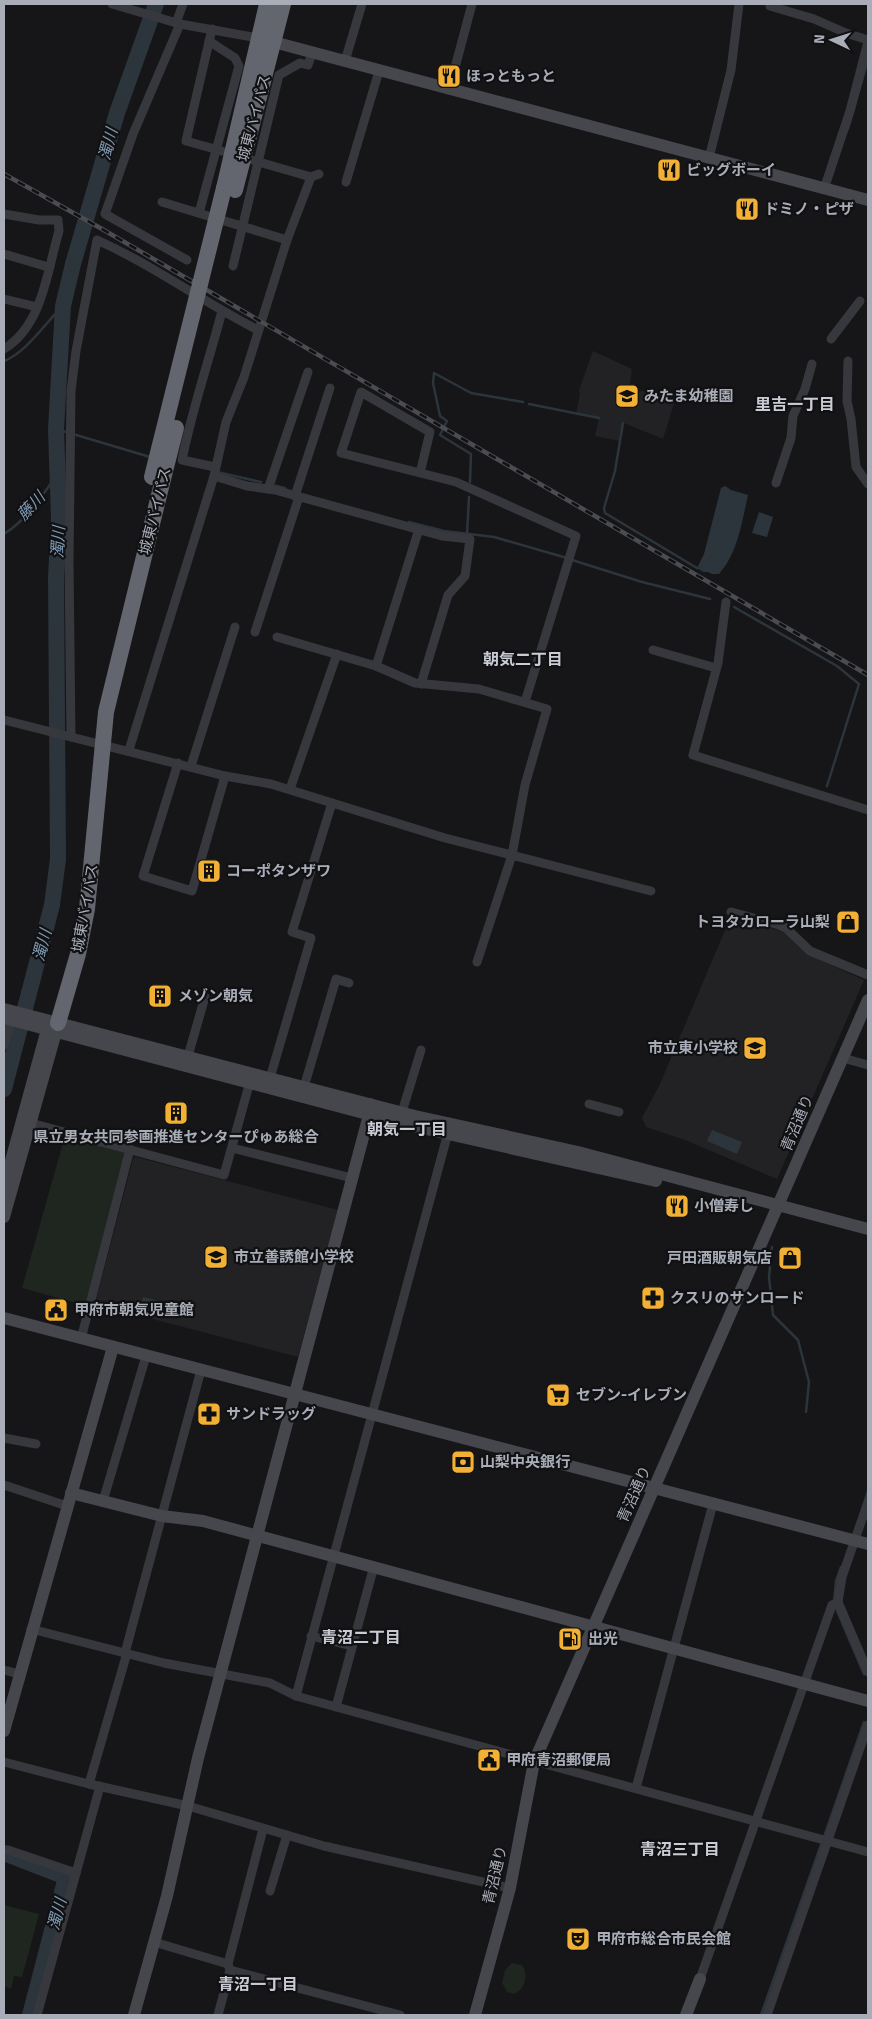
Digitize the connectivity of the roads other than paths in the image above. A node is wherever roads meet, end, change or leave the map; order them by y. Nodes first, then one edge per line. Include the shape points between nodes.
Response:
1 (112, 4) edge
2 (184, 4) edge
3 (267, 4) edge
4 (283, 4) edge
5 (362, 4) edge
6 (472, 4) edge
7 (739, 4) edge
8 (770, 6) dead end
9 (176, 23) junction
10 (212, 29) junction
11 (266, 40) junction
12 (209, 41) junction
13 (868, 41) edge
14 (312, 53) junction
15 (345, 61) junction
16 (379, 71) junction
17 (449, 90) junction
18 (219, 150) junction
19 (708, 158) junction
20 (255, 160) junction
21 (346, 182) dead end
22 (824, 189) junction
23 (868, 200) edge
24 (162, 202) dead end
25 (199, 213) junction
26 (4, 214) edge
27 (243, 226) junction
28 (287, 240) junction
29 (4, 254) edge
30 (187, 260) dead end
31 (233, 266) dead end
32 (48, 267) junction
33 (4, 299) edge
34 (860, 301) dead end
35 (37, 307) junction
36 (222, 311) junction
37 (258, 330) junction
38 (831, 339) dead end
39 (4, 349) edge
40 (848, 361) dead end
41 (812, 364) dead end
42 (308, 372) dead end
43 (330, 388) dead end
44 (214, 472) junction
45 (420, 473) junction
46 (776, 483) dead end
47 (868, 484) edge
48 (268, 489) junction
49 (297, 496) junction
50 (419, 529) junction
51 (726, 602) dead end
52 (235, 627) dead end
53 (255, 632) dead end
54 (277, 637) dead end
55 (653, 650) dead end
56 (337, 654) junction
57 (376, 666) junction
58 (716, 668) junction
59 (421, 684) junction
60 (525, 702) junction
61 (4, 720) edge
62 (71, 737) junction
63 (97, 743) junction
64 (129, 750) junction
65 (178, 763) junction
66 (191, 766) junction
67 (225, 776) junction
68 (290, 789) junction
69 (332, 803) junction
70 (868, 810) edge
71 (512, 855) junction
72 (651, 891) dead end
73 (731, 912) dead end
74 (477, 962) dead end
75 (868, 975) edge
76 (349, 983) dead end
77 (205, 997) dead end
78 (868, 1000) edge
79 (8, 1015) edge
80 (46, 1025) junction
81 (4, 1045) edge
82 (421, 1050) dead end
83 (188, 1056) junction
84 (843, 1058) junction
85 (868, 1065) edge
86 (250, 1078) junction
87 (270, 1078) junction
88 (304, 1087) junction
89 (589, 1104) dead end
90 (370, 1110) junction
91 (402, 1112) junction
92 (619, 1112) dead end
93 (26, 1122) junction
94 (448, 1129) junction
95 (232, 1148) junction
96 (130, 1149) junction
97 (352, 1178) junction
98 (4, 1186) edge
99 (778, 1209) junction
100 (4, 1217) edge
101 (868, 1229) edge
102 (868, 1238) edge
103 (4, 1318) edge
104 (81, 1339) junction
105 (113, 1347) junction
106 (146, 1356) junction
107 (201, 1370) junction
108 (295, 1394) junction
109 (372, 1414) junction
110 (4, 1438) edge
111 (36, 1444) dead end
112 (4, 1485) edge
113 (654, 1487) junction
114 (71, 1493) junction
115 (103, 1501) junction
116 (868, 1502) edge
117 (713, 1504) junction
118 (67, 1506) junction
119 (162, 1516) junction
120 (258, 1535) junction
121 (854, 1540) junction
122 (868, 1544) edge
123 (333, 1556) junction
124 (374, 1566) junction
125 (836, 1603) junction
126 (593, 1627) junction
127 (31, 1629) junction
128 (311, 1636) junction
129 (352, 1646) junction
130 (673, 1648) junction
131 (126, 1653) junction
132 (4, 1670) edge
133 (868, 1672) edge
134 (19, 1674) junction
135 (221, 1674) junction
136 (804, 1684) junction
137 (296, 1696) junction
138 (868, 1701) edge
139 (336, 1706) junction
140 (868, 1725) edge
141 (4, 1731) edge
142 (4, 1762) edge
143 (534, 1762) junction
144 (89, 1784) junction
145 (100, 1786) junction
146 (636, 1788) junction
147 (188, 1806) junction
148 (757, 1821) junction
149 (263, 1829) junction
150 (286, 1835) junction
151 (825, 1840) junction
152 (8, 1850) dead end
153 (868, 1852) edge
154 (76, 1873) junction
155 (510, 1888) junction
156 (270, 1891) dead end
157 (154, 1942) junction
158 (229, 1967) junction
159 (700, 1979) joint
160 (37, 2015) edge
161 (134, 2015) edge
162 (218, 2015) edge
163 (400, 2015) edge
164 (475, 2015) edge
165 (686, 2015) edge
166 (767, 2015) edge

1 - 9 street
2 - 9 street
3 - 11 highway, 城東バイパス
4 - 11 highway, 城東バイパス
5 - 15 street
6 - 17 street
7 - 19 street via 731,70
8 - 13 street via 814,19
9 - 10 street
9 - 30 street via 105,214
10 - 11 street
10 - 12 street
11 - 14 street
11 - 63 highway, 城東バイパス, bridge via 157,478 107,660
12 - 18 street via 235,58 239,66
12 - 18 street via 186,141
13 - 22 street via 850,111
14 - 15 street
14 - 20 street via 308,65 300,63 279,75
15 - 16 street
16 - 17 street
16 - 21 street
17 - 19 street
18 - 25 street
19 - 22 street
20 - 27 street
20 - 28 street via 315,176
22 - 23 street
24 - 25 street
25 - 27 street
26 - 32 street via 58,220 59,231
27 - 28 street
27 - 31 street
28 - 37 street
29 - 32 street
32 - 35 street
33 - 35 street
34 - 38 street
35 - 39 street via 26,329
36 - 37 street
36 - 44 street via 206,374 192,408 182,460
36 - 62 street via 152,268 97,240 71,392
37 - 44 street via 226,422
40 - 47 street via 847,401 852,419 856,467
41 - 46 street via 792,416 791,438
42 - 48 street
43 - 49 street
44 - 48 street via 247,486
44 - 64 street
45 - 45 street via 341,453 361,392 430,432
45 - 60 street via 456,482 576,536
48 - 49 street
49 - 50 street
49 - 53 street
50 - 57 street
50 - 59 street via 470,539 465,576 448,595
51 - 58 street
52 - 66 street
54 - 56 street
55 - 58 street
56 - 57 street
56 - 68 street
57 - 59 street
58 - 70 street via 693,754
59 - 60 street via 479,688
60 - 71 street via 547,709 525,785
61 - 62 street
62 - 63 street
63 - 64 street
63 - 80 highway, 城東バイパス via 77,908 68,953
64 - 65 street
65 - 66 street
65 - 67 street via 143,876 192,891
66 - 67 street
67 - 68 street
68 - 69 street
69 - 71 street
69 - 87 street via 292,932 311,938
71 - 72 street
71 - 74 street
73 - 75 street via 786,928 810,951
76 - 88 street via 336,979
77 - 83 street
78 - 84 street, 青沼通り
79 - 80 street
79 - 81 street
80 - 83 street
80 - 86 street
80 - 93 street
82 - 91 street
83 - 86 street
84 - 85 street
84 - 99 street, 青沼通り
86 - 87 street
86 - 90 street
86 - 95 street
87 - 88 street
88 - 90 street
89 - 92 street
90 - 91 street
90 - 94 street
90 - 97 street
91 - 94 street
93 - 96 street
93 - 98 street
93 - 100 street
94 - 99 street via 578,1152
94 - 109 street
95 - 96 street via 224,1175
95 - 97 street
96 - 104 street
97 - 108 street
99 - 101 street
99 - 102 street
99 - 113 street, 青沼通り
103 - 104 street
104 - 105 street
105 - 106 street
105 - 114 street
106 - 107 street
106 - 115 street
107 - 108 street
107 - 119 street
108 - 109 street
108 - 120 street
109 - 113 street
109 - 123 street
110 - 111 street
112 - 118 street
113 - 117 street
113 - 126 street, 青沼通り
114 - 115 street
114 - 118 street
115 - 119 street
116 - 121 street
117 - 121 street
117 - 130 street
118 - 127 street
119 - 120 street via 203,1521
119 - 131 street
120 - 123 street
120 - 135 street
121 - 122 street
121 - 125 street
123 - 124 street
123 - 128 street
124 - 126 street
124 - 129 street
125 - 133 street
125 - 136 street
126 - 130 street
126 - 143 street, 青沼通り
127 - 131 street
127 - 134 street
128 - 129 street
128 - 137 street
129 - 139 street
130 - 136 street
130 - 146 street
131 - 135 street
131 - 144 street
132 - 134 street
134 - 141 street
135 - 137 street via 270,1683
135 - 147 street
136 - 138 street
136 - 148 street
137 - 139 street
139 - 143 street
140 - 151 street
142 - 144 street
143 - 146 street
143 - 155 street, 青沼通り
144 - 145 street
145 - 147 street
145 - 154 street
146 - 148 street
147 - 149 street
147 - 157 street
148 - 151 street
148 - 159 street
149 - 150 street
149 - 158 street
150 - 155 street
150 - 156 street
151 - 153 street
151 - 166 street
152 - 154 street
154 - 160 street
155 - 164 street, 青沼通り
157 - 158 street
157 - 161 street
158 - 162 street
158 - 163 street
159 - 165 street

